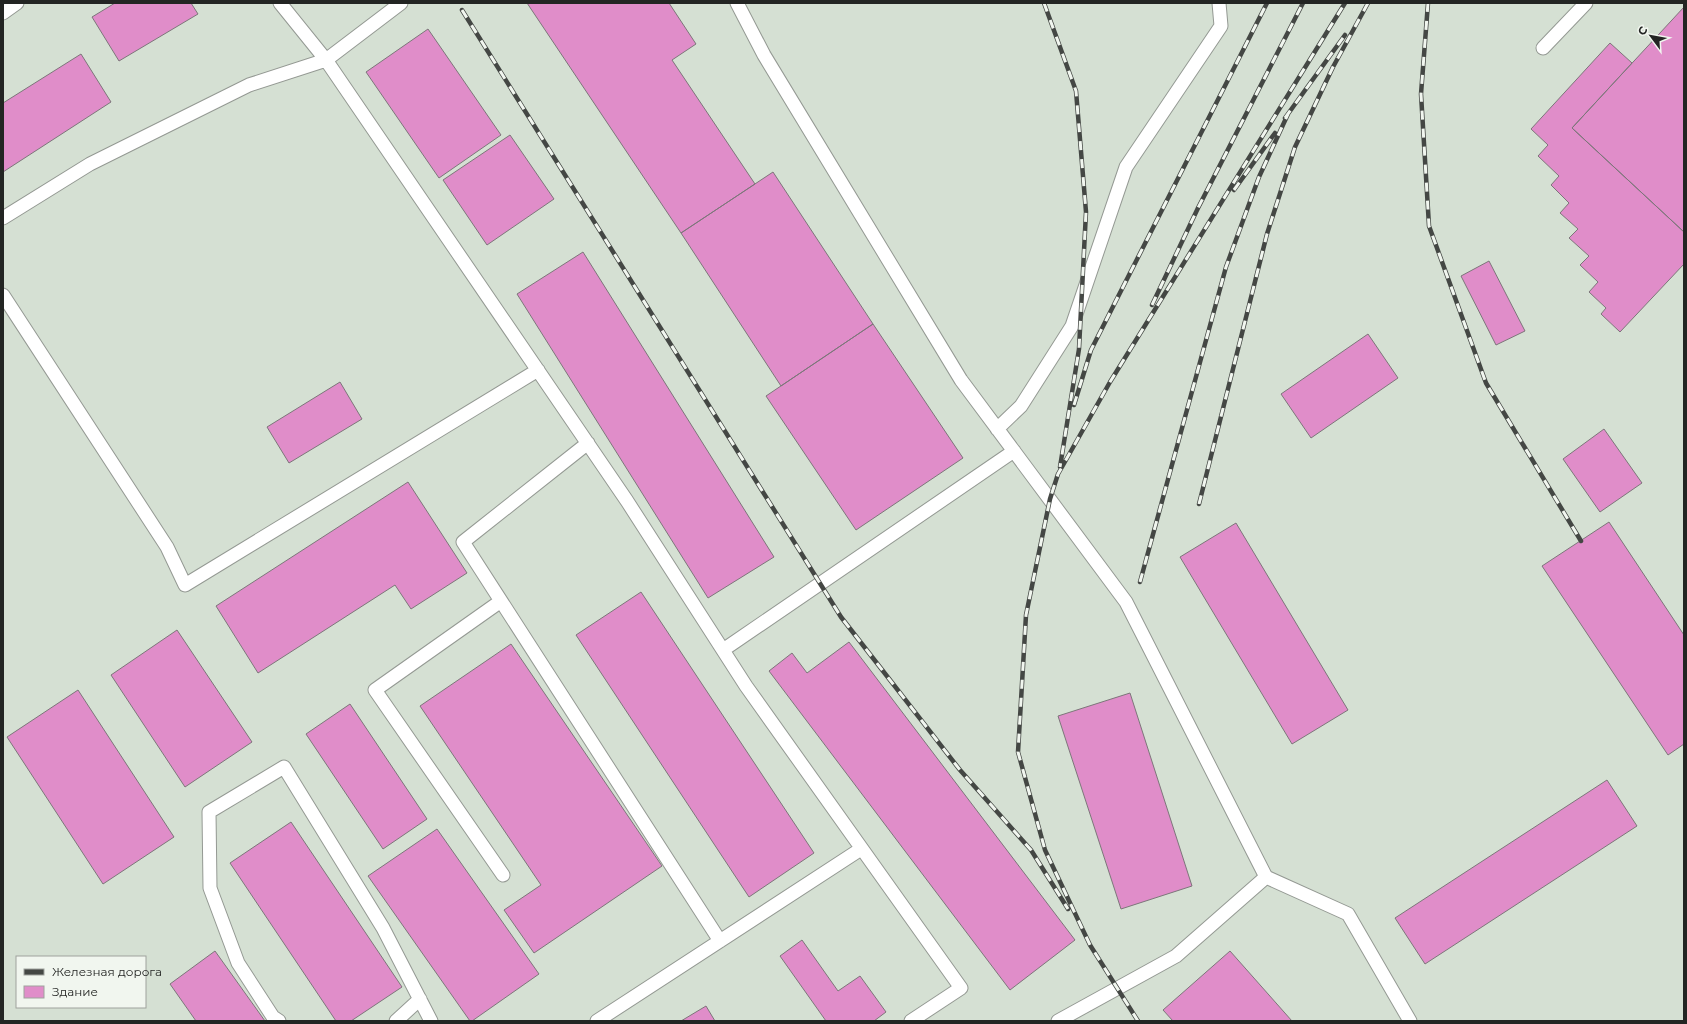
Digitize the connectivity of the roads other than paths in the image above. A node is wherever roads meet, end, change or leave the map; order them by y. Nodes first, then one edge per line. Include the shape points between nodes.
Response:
1 (17, 3) edge
2 (280, 3) edge
3 (401, 3) edge
4 (737, 3) edge
5 (1219, 3) edge
6 (1586, 3) edge
7 (3, 13) edge
8 (1543, 48) dead end
9 (326, 60) junction
10 (3, 218) edge
11 (3, 295) edge
12 (538, 370) junction
13 (997, 429) junction
14 (588, 443) junction
15 (1014, 451) junction
16 (502, 602) junction
17 (723, 650) junction
18 (861, 849) junction
19 (503, 875) dead end
20 (1266, 878) junction
21 (720, 941) junction
22 (420, 999) junction
23 (279, 1021) edge
24 (396, 1021) edge
25 (431, 1021) edge
26 (597, 1021) edge
27 (911, 1021) edge
28 (1058, 1021) edge
29 (1410, 1021) edge

1 - 7 lane
2 - 9 lane
3 - 9 lane
4 - 13 lane via 764,55 957,373
5 - 13 lane via 1221,26 1126,167 1072,326 1020,406
6 - 8 lane
9 - 10 lane via 249,85 90,164
9 - 12 lane
11 - 12 lane via 167,547 185,585
12 - 14 lane
13 - 15 lane
14 - 16 lane via 463,542
14 - 17 lane
15 - 17 lane
15 - 20 lane via 1126,602
16 - 19 lane via 375,690
16 - 21 lane
17 - 18 lane
18 - 21 lane
18 - 27 lane via 961,988
20 - 28 lane via 1176,956
20 - 29 lane via 1348,914
21 - 26 lane
22 - 23 lane via 383,928 284,767 209,812 210,888 238,963 273,1017
22 - 24 lane
22 - 25 lane

